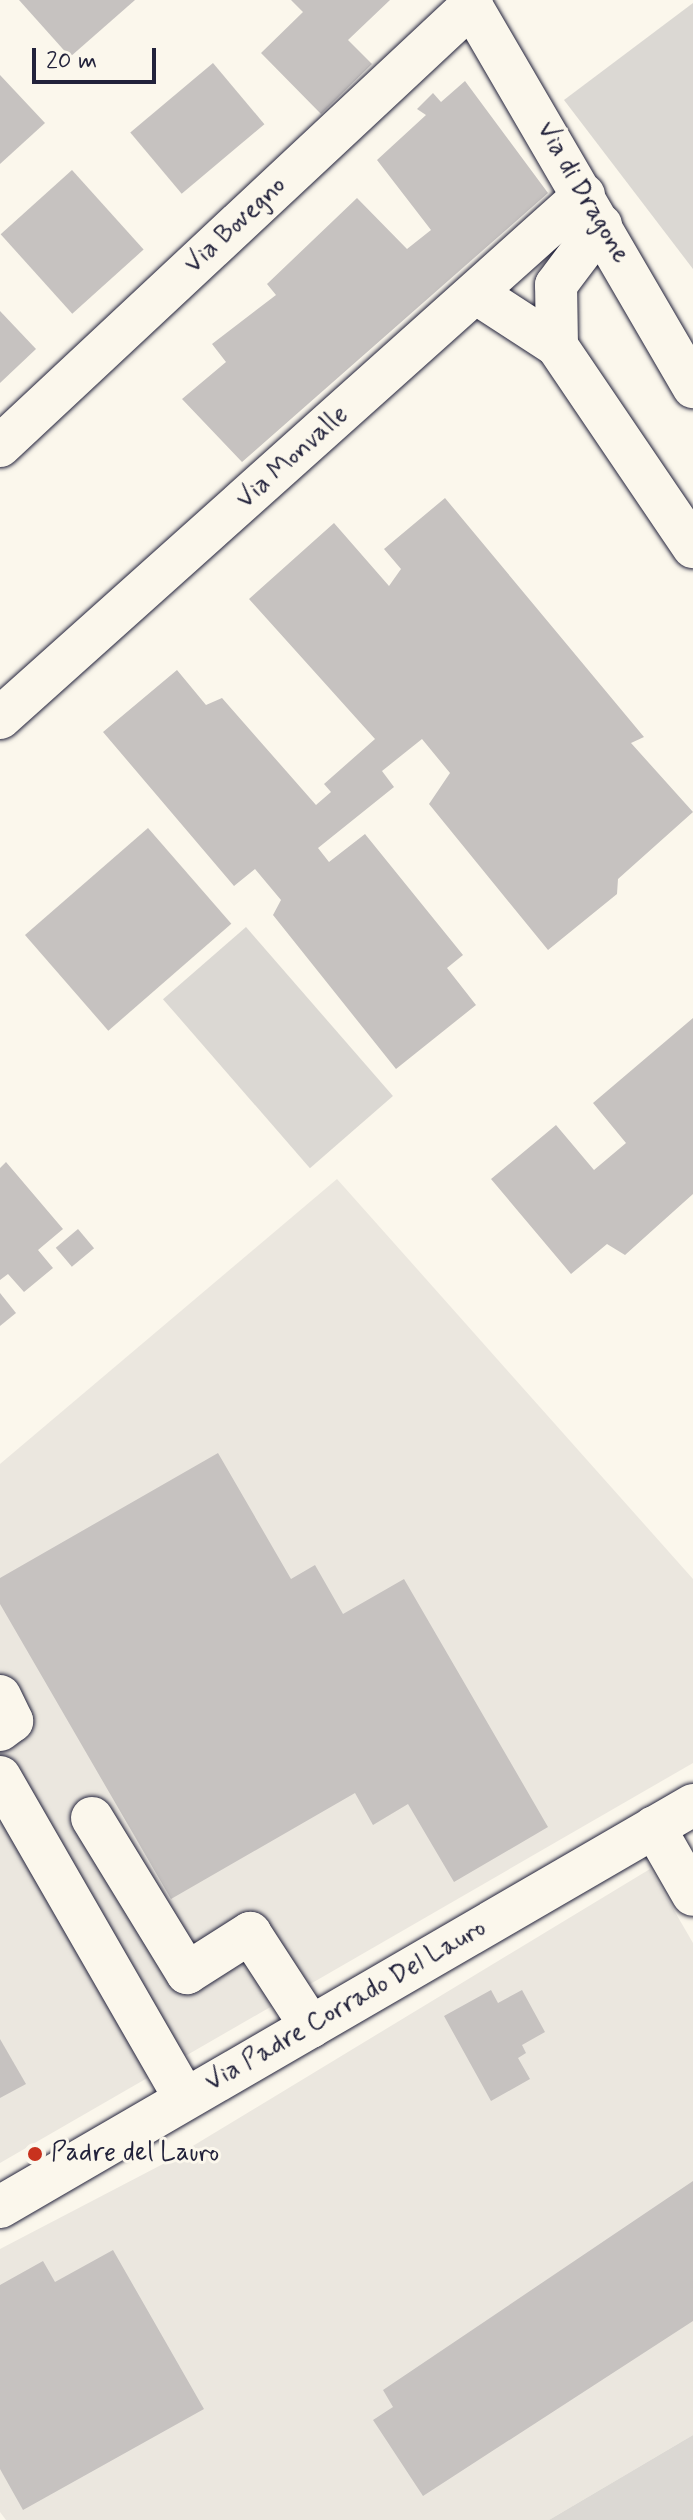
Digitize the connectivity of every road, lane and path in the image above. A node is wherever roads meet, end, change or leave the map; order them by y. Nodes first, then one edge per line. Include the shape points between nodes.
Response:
1 (470, 3) edge
2 (592, 210) junction
3 (477, 294) junction
4 (557, 346) junction
5 (693, 387) edge
6 (0, 446) edge
7 (693, 547) edge
8 (0, 718) edge
9 (0, 1696) edge
10 (0, 1730) edge
11 (0, 1777) edge
12 (693, 1805) edge
13 (92, 1818) dead end
14 (654, 1827) junction
15 (693, 1895) edge
16 (311, 2027) junction
17 (185, 2099) junction
18 (0, 2207) edge

1 - 2 street, Via di Dragone
1 - 6 street, Via Bovegno
2 - 3 street, Via Monvalle
2 - 4 street via 556,285
2 - 5 street, Via di Dragone
3 - 4 street
3 - 8 street, Via Monvalle
4 - 7 street
9 - 10 street via 12,1721
11 - 17 street
12 - 14 street, Via Padre Corrado Del Lauro
13 - 16 street via 187,1973 250,1933
14 - 15 street
14 - 16 street, Via Padre Corrado Del Lauro
16 - 17 street, Via Padre Corrado Del Lauro
17 - 18 street, Via Padre Corrado Del Lauro

